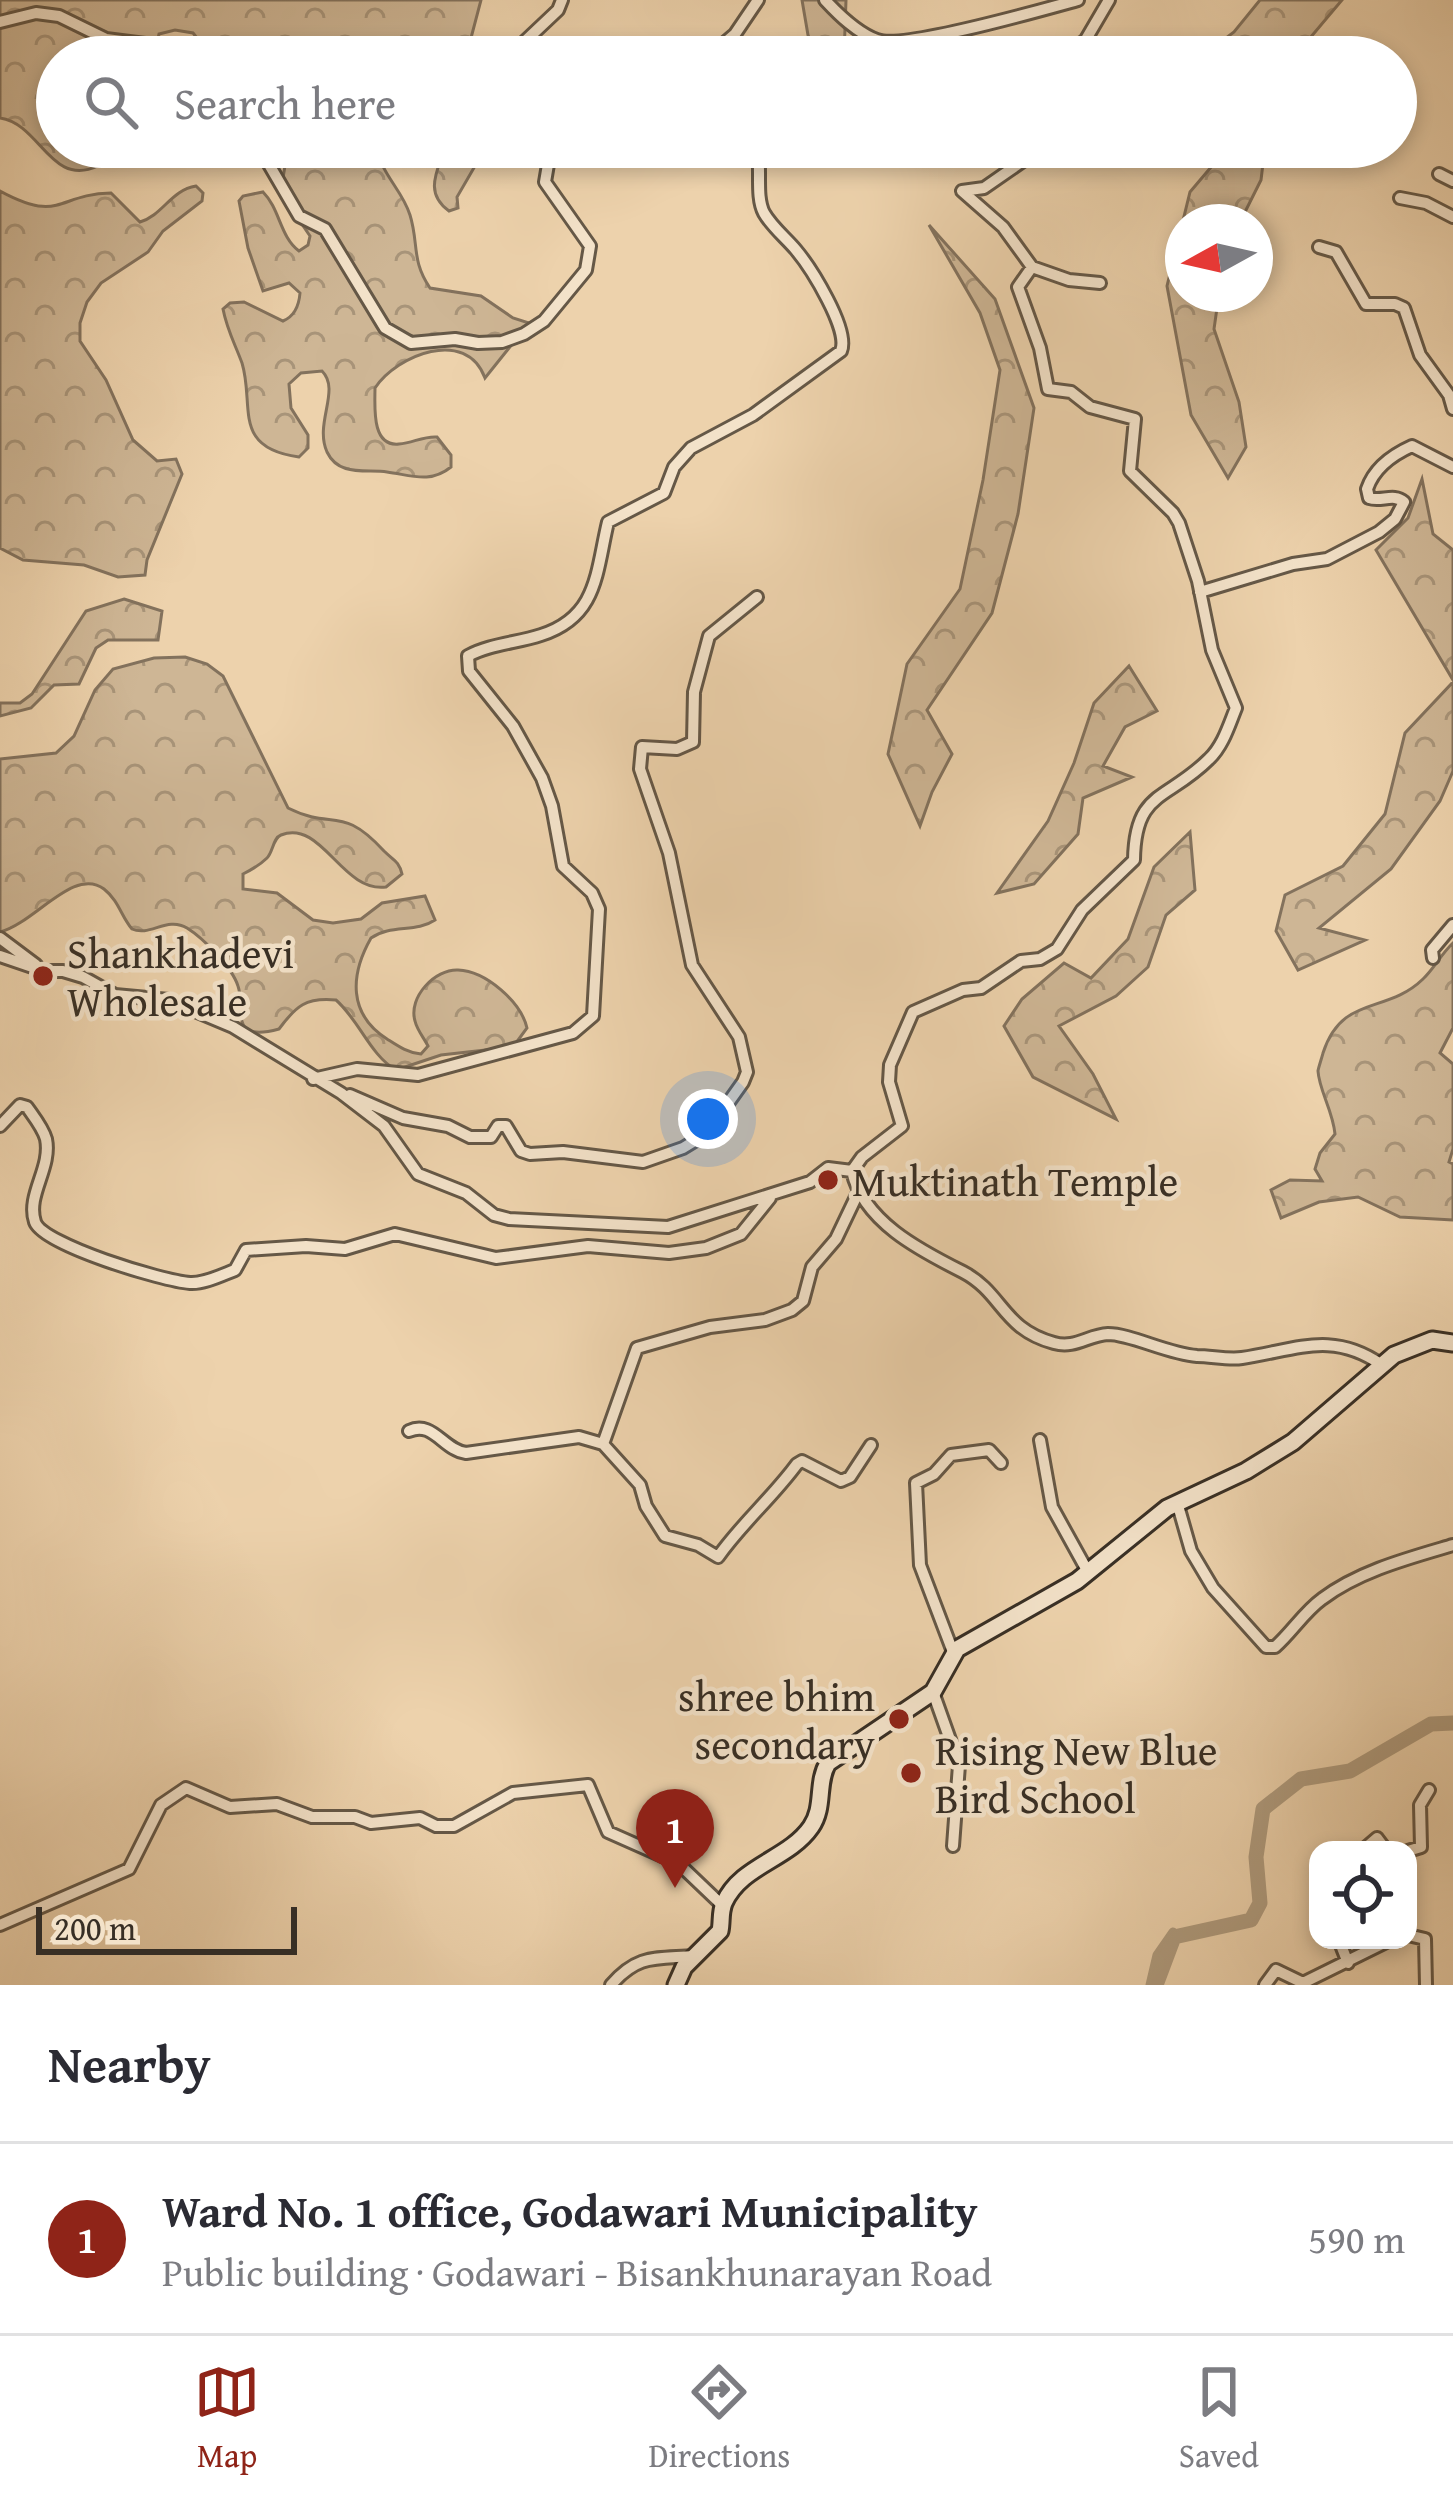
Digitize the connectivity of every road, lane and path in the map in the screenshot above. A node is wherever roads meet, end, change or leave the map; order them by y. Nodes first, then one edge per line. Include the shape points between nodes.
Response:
1 (562, 0) edge
2 (758, 0) edge
3 (825, 0) edge
4 (1078, 0) edge
5 (1109, 0) edge
6 (0, 22) edge
7 (98, 36) edge
8 (530, 36) edge
9 (732, 36) edge
10 (872, 36) edge
11 (925, 36) edge
12 (1087, 36) edge
13 (272, 168) edge
14 (547, 168) edge
15 (760, 168) edge
16 (1013, 168) edge
17 (1439, 174) dead end
18 (1453, 182) edge
19 (1400, 198) dead end
20 (1453, 217) edge
21 (1319, 247) dead end
22 (1031, 267) junction
23 (1100, 283) dead end
24 (1453, 409) edge
25 (1453, 467) edge
26 (1200, 592) junction
27 (757, 597) dead end
28 (1453, 925) edge
29 (0, 938) edge
30 (0, 956) edge
31 (1433, 958) dead end
32 (44, 971) junction
33 (314, 1079) junction
34 (340, 1093) junction
35 (0, 1126) edge
36 (852, 1171) junction
37 (772, 1195) junction
38 (857, 1195) junction
39 (1453, 1343) edge
40 (1382, 1365) junction
41 (410, 1432) dead end
42 (1040, 1440) dead end
43 (603, 1444) junction
44 (871, 1444) dead end
45 (1001, 1463) dead end
46 (1177, 1502) junction
47 (1453, 1545) edge
48 (1088, 1571) junction
49 (953, 1652) junction
50 (933, 1692) junction
51 (1429, 1790) dead end
52 (953, 1846) dead end
53 (1417, 1848) edge
54 (722, 1906) junction
55 (0, 1925) edge
56 (1417, 1937) edge
57 (1343, 1949) edge
58 (1374, 1949) edge
59 (694, 1956) junction
60 (1348, 1963) junction
61 (610, 1985) edge
62 (676, 1985) edge
63 (1265, 1985) edge
64 (1426, 1985) edge

1 - 8 street
2 - 9 street
3 - 10 street
4 - 11 street
5 - 12 street
6 - 7 street via 59,16
13 - 14 street via 299,216 325,230 385,328 410,343 478,344 502,342 544,321 586,270 590,246 545,182
15 - 33 street via 763,212 825,297 845,338 841,351 773,403 692,448 674,466 664,494 608,522 591,598 573,617 542,635 468,656 470,671 542,778 563,866 599,909 593,1016 573,1033 418,1075 357,1069
16 - 22 street via 984,188 962,191 1003,227
17 - 18 street
19 - 20 street
21 - 24 street via 1336,251 1366,304 1404,308 1420,356
22 - 23 street
22 - 26 street via 1018,287 1044,384 1135,419 1130,471 1173,513
25 - 26 street via 1412,446 1378,470 1367,489 1369,498 1404,502 1379,532 1327,559
26 - 36 street via 1236,708 1214,756 1143,809 1135,860 1082,910 1057,950 913,1012 890,1065 902,1126
27 - 34 street via 709,635 694,692 693,742 642,747 640,769 669,853 692,965 745,1054 743,1082 706,1134 643,1162 530,1154 506,1126 491,1138 470,1137
28 - 31 street
29 - 32 street
30 - 32 street
32 - 33 street via 83,977 115,995 190,1006
33 - 34 street
34 - 37 street via 384,1126 418,1174 509,1219 668,1227
35 - 37 street via 20,1105 45,1136 33,1201 39,1231 95,1258 194,1284 235,1270 246,1250 345,1249 395,1234 496,1258 588,1246 669,1253 741,1234
36 - 37 street via 828,1168
36 - 38 street
38 - 40 street via 914,1247 981,1281 1015,1326 1054,1343 1108,1334 1176,1354 1244,1358 1292,1346 1356,1346
38 - 43 street via 792,1310 637,1348
39 - 40 street via 1421,1342
40 - 46 street via 1293,1442
41 - 43 street via 430,1430 466,1453 579,1437
42 - 48 street via 1052,1507
43 - 44 street via 640,1485 665,1536 718,1558 797,1464 841,1481
45 - 49 street via 989,1450 951,1455 916,1483 920,1565
46 - 47 street via 1214,1588 1266,1647 1337,1588
46 - 48 street
48 - 49 street
49 - 50 street
50 - 52 street via 959,1765
50 - 54 street via 827,1763 812,1826 747,1874
51 - 53 street
54 - 55 street via 678,1863 608,1832 589,1785 513,1793 454,1826 312,1817 277,1804 230,1807 186,1788 161,1805 129,1869
54 - 59 street via 720,1931
56 - 64 street via 1425,1939
57 - 60 street
58 - 60 street
59 - 61 street via 629,1964
59 - 62 street
60 - 63 street via 1303,1983 1276,1970

